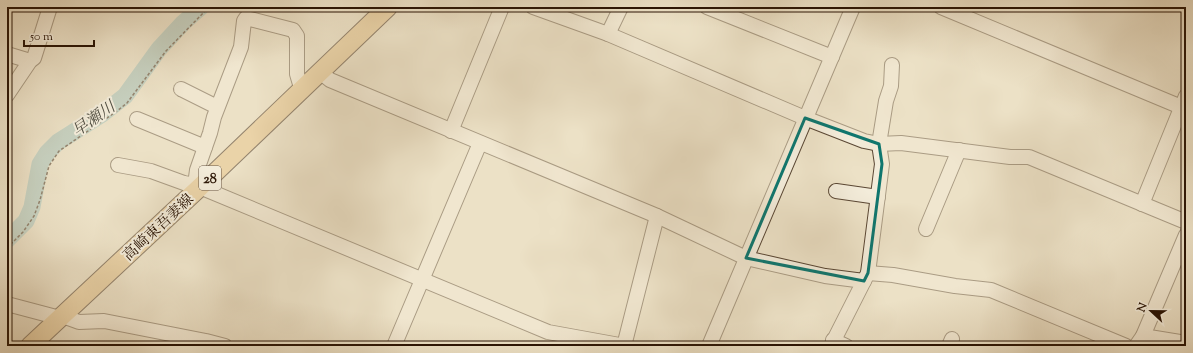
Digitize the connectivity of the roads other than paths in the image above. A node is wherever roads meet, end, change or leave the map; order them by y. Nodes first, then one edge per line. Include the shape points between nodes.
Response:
1 (50, 7) edge
2 (388, 7) edge
3 (502, 7) edge
4 (533, 7) edge
5 (621, 7) edge
6 (707, 7) edge
7 (853, 7) edge
8 (941, 7) edge
9 (608, 34) junction
10 (7, 54) edge
11 (832, 57) junction
12 (30, 61) junction
13 (892, 65) dead end
14 (320, 72) junction
15 (181, 89) dead end
16 (302, 91) junction
17 (7, 95) edge
18 (1185, 104) edge
19 (217, 107) junction
20 (805, 118) junction
21 (137, 119) dead end
22 (451, 131) junction
23 (480, 143) junction
24 (878, 144) junction
25 (205, 148) junction
26 (959, 150) junction
27 (118, 165) dead end
28 (197, 186) junction
29 (836, 191) dead end
30 (878, 197) junction
31 (1142, 204) junction
32 (657, 216) junction
33 (1186, 222) edge
34 (926, 229) dead end
35 (1186, 235) edge
36 (746, 258) junction
37 (866, 277) junction
38 (422, 279) junction
39 (7, 304) edge
40 (62, 316) junction
41 (1140, 341) edge
42 (1186, 343) edge
43 (837, 344) edge
44 (30, 346) edge
45 (225, 346) edge
46 (394, 346) edge
47 (624, 346) edge
48 (709, 346) edge
49 (1126, 346) edge

1 - 12 street via 34,58
2 - 14 main road, 高崎東吾妻線 / 28
3 - 22 street
4 - 9 street
5 - 9 street
6 - 11 street
7 - 11 street
8 - 18 street
9 - 20 street
10 - 12 street
11 - 20 street
12 - 17 street
13 - 24 street via 891,86
14 - 16 main road, 高崎東吾妻線 / 28
14 - 22 street via 330,80
15 - 19 street
16 - 19 street via 297,74 296,32 246,18 241,47
16 - 28 main road, 高崎東吾妻線 / 28
18 - 31 street
19 - 25 street
20 - 24 street
20 - 36 street
21 - 25 street
22 - 23 street
23 - 32 street
23 - 38 street
24 - 26 street via 901,143
24 - 30 street via 882,164
25 - 28 street via 197,170
26 - 31 street via 1029,157
26 - 34 street
27 - 28 street via 151,171
28 - 38 street
28 - 40 main road, 高崎東吾妻線 / 28
29 - 30 street
30 - 37 street
31 - 33 street
32 - 36 street
32 - 47 street
35 - 41 street
36 - 37 street via 825,276
36 - 48 street
37 - 43 street
37 - 49 street via 893,275 991,290
38 - 46 street
38 - 47 street via 548,332
39 - 40 street
40 - 44 main road, 高崎東吾妻線 / 28
40 - 45 street via 79,322 104,321
41 - 42 street

